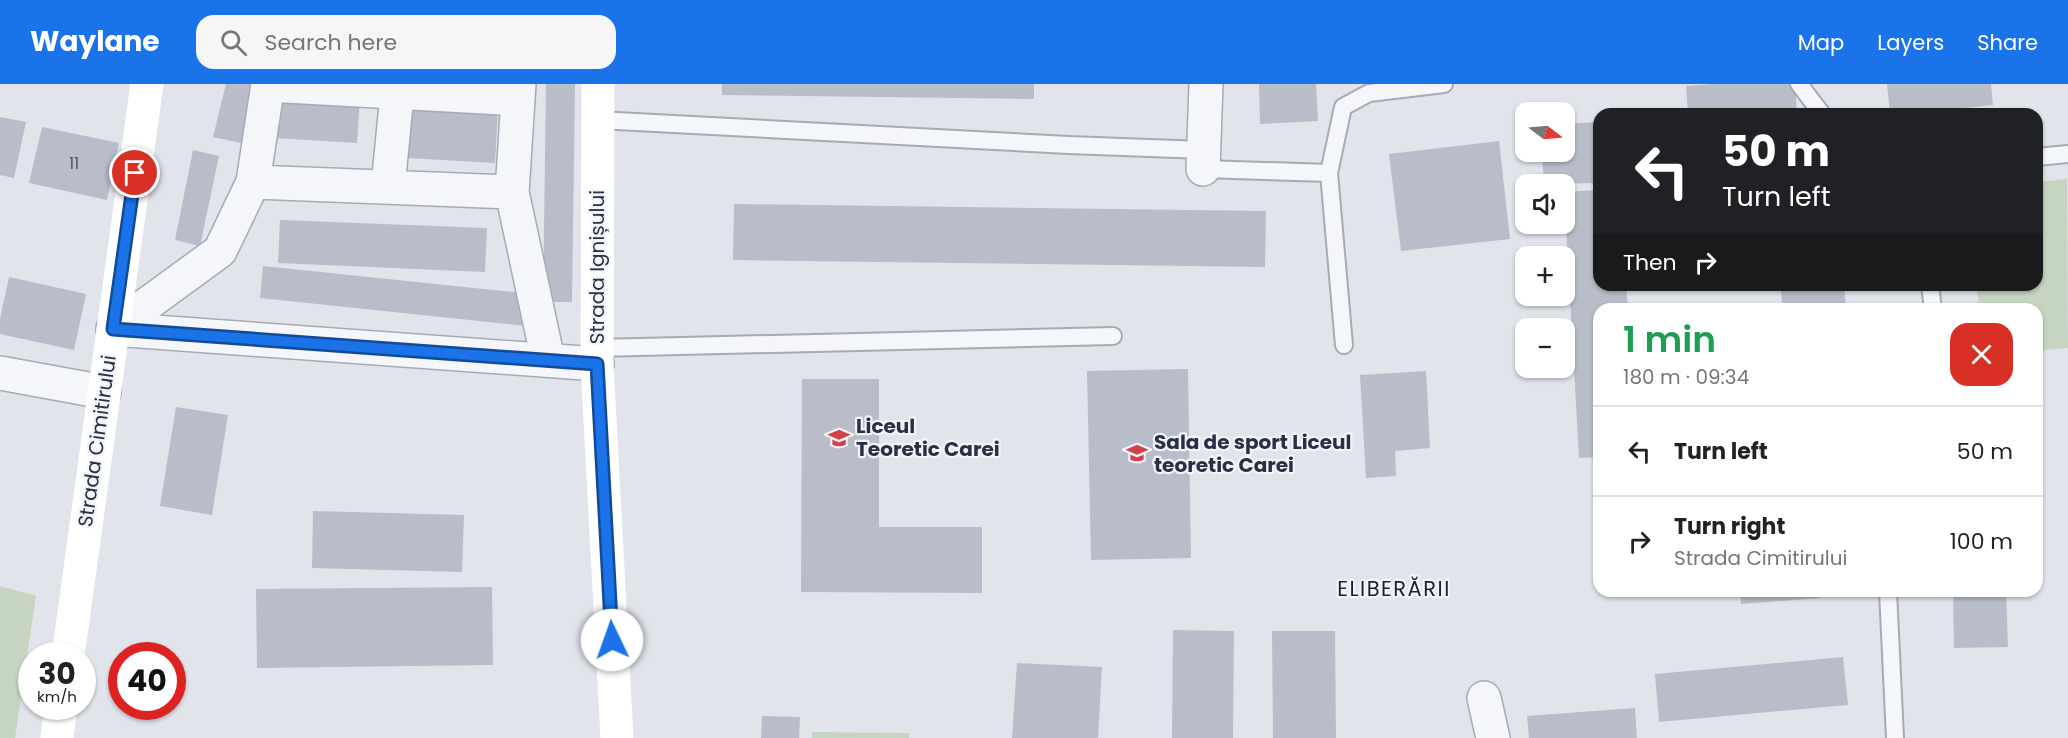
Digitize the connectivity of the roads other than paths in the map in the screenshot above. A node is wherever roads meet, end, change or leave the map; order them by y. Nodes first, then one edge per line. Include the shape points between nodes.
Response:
1 (147, 84) edge
2 (268, 84) edge
3 (598, 84) edge
4 (1206, 84) edge
5 (1444, 84) edge
6 (1799, 84) edge
7 (398, 88) edge
8 (518, 92) edge
9 (1817, 108) edge
10 (597, 120) junction
11 (2068, 154) edge
12 (2043, 156) edge
13 (1203, 159) junction
14 (1329, 173) junction
15 (254, 182) junction
16 (388, 187) junction
17 (512, 192) junction
18 (113, 329) junction
19 (1113, 336) dead end
20 (1344, 345) dead end
21 (597, 356) junction
22 (548, 360) junction
23 (0, 373) edge
24 (104, 392) junction
25 (1888, 597) edge
26 (70, 642) edge
27 (1484, 698) dead end
28 (59, 720) edge
29 (57, 738) edge
30 (617, 738) edge
31 (1493, 738) edge
32 (1895, 738) edge

1 - 18 street, Strada Cimitirului
2 - 7 street
2 - 15 street
3 - 10 street, Strada Ignișului
4 - 13 street
5 - 14 lane via 1369,93 1343,107
6 - 9 lane
7 - 8 street
7 - 16 street
8 - 17 street
10 - 13 lane via 1068,145
10 - 21 street, Strada Ignișului
11 - 12 lane
13 - 14 lane
14 - 20 lane
15 - 16 street
15 - 18 street via 220,251
16 - 17 street
17 - 22 street
18 - 22 street
18 - 24 street, Strada Cimitirului
19 - 21 lane
21 - 22 street
21 - 30 street, Strada Ignișului
23 - 24 street
24 - 26 street, Strada Cimitirului
25 - 32 lane
27 - 31 street
28 - 29 street

